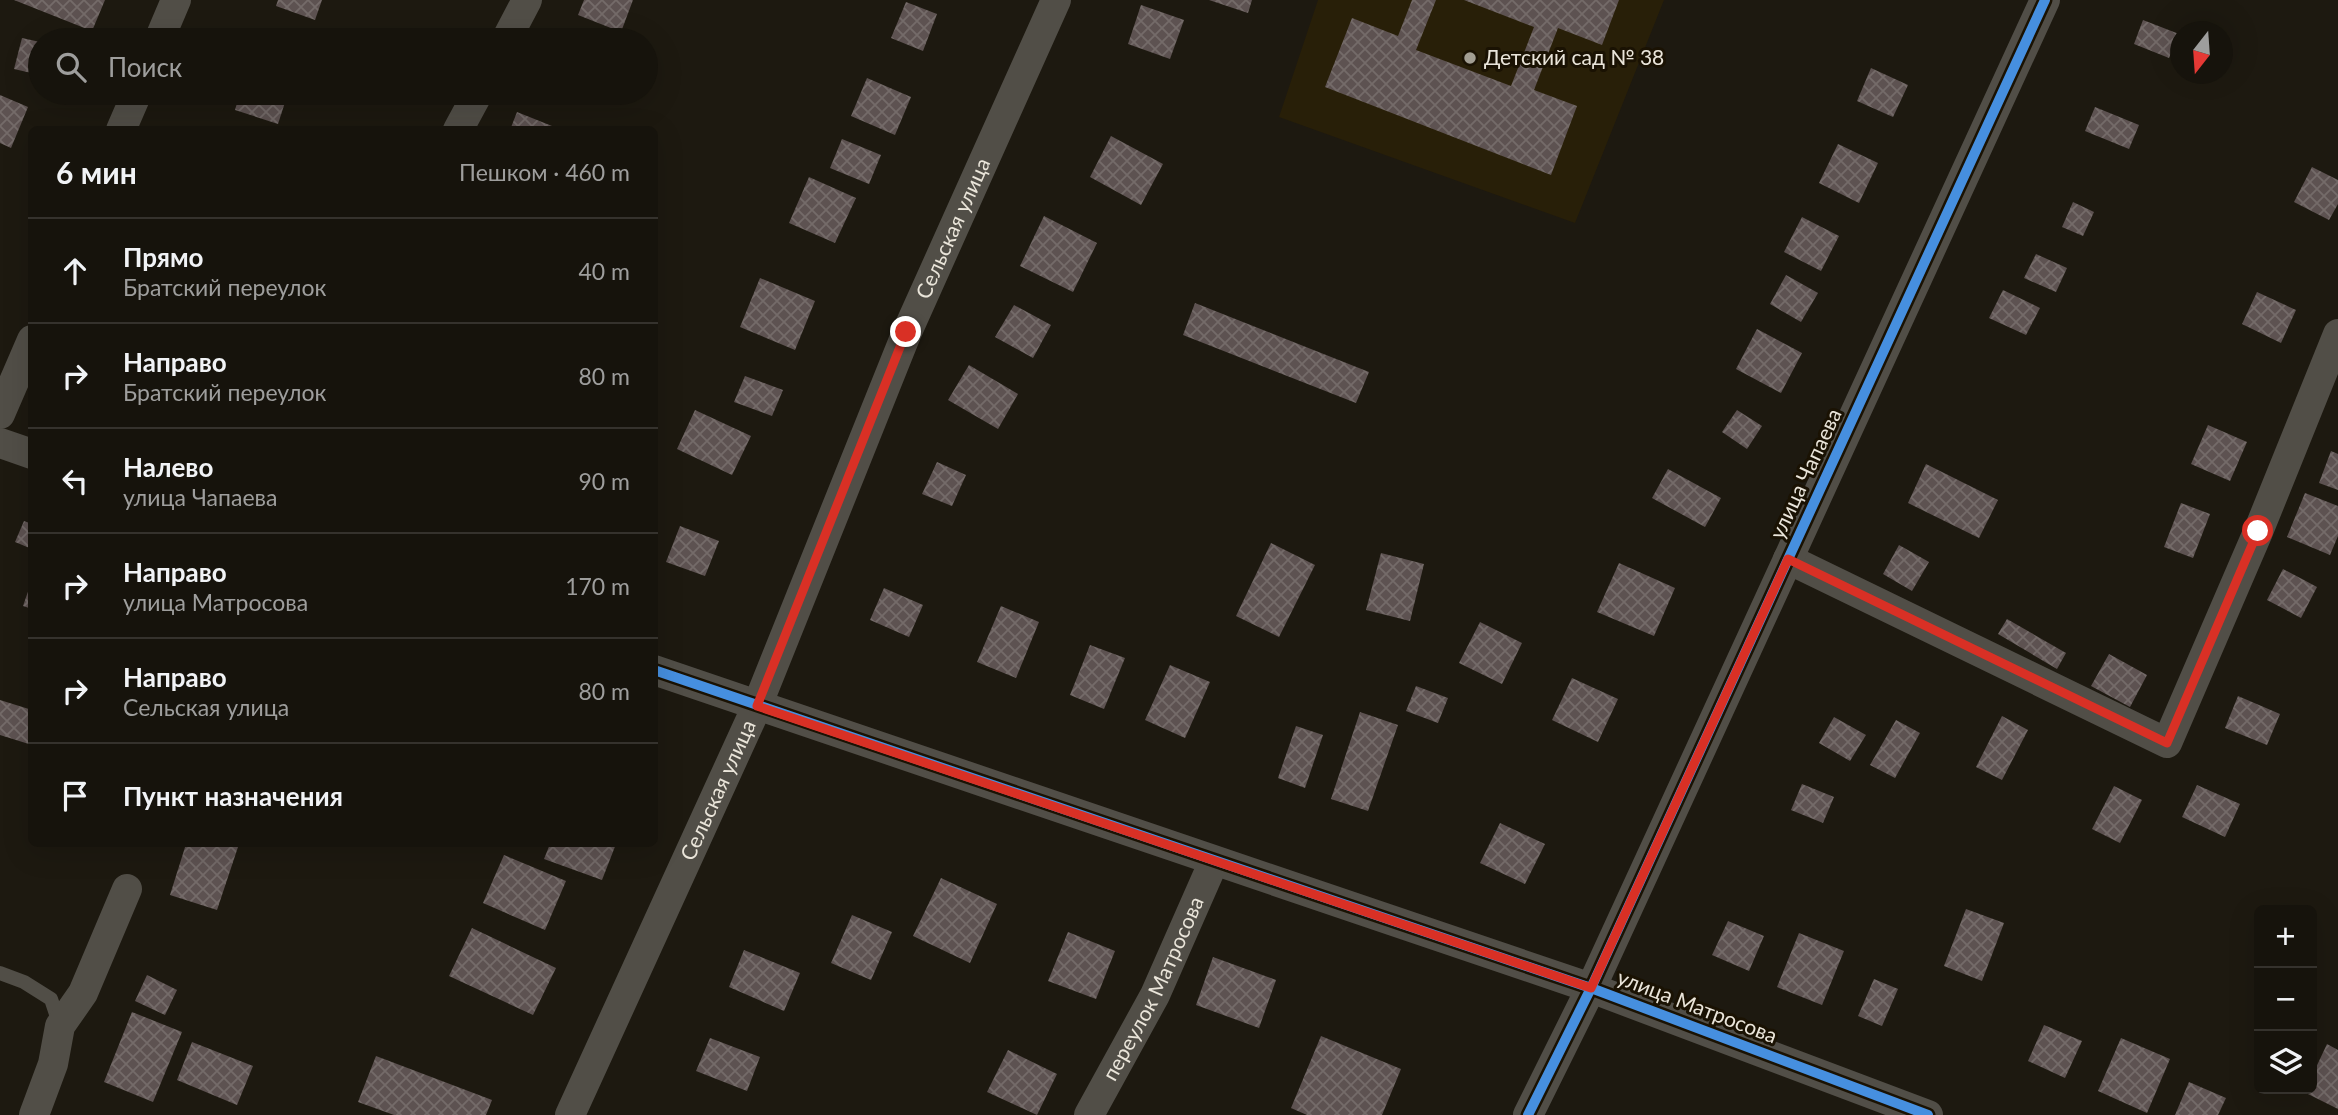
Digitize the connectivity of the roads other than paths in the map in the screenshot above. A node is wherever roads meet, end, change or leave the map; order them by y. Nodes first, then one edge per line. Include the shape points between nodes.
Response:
1 (176, 0) edge
2 (527, 0) edge
3 (1056, 0) edge
4 (2045, 0) edge
5 (164, 28) edge
6 (512, 28) edge
7 (132, 105) edge
8 (472, 105) edge
9 (123, 126) edge
10 (460, 126) edge
11 (2338, 334) edge
12 (28, 349) edge
13 (0, 414) edge
14 (0, 443) edge
15 (28, 453) edge
16 (1788, 559) junction
17 (658, 671) edge
18 (757, 706) junction
19 (1214, 861) junction
20 (127, 890) dead end
21 (0, 973) edge
22 (1591, 988) junction
23 (60, 1026) junction
24 (34, 1115) edge
25 (570, 1115) edge
26 (1089, 1115) edge
27 (1528, 1115) edge
28 (1928, 1115) edge

1 - 5 street
2 - 6 street
3 - 18 street, Сельская улица via 906,332
4 - 16 street, улица Чапаева
7 - 9 street
8 - 10 street
11 - 16 street via 2167,743
12 - 13 street
14 - 15 street
16 - 22 street, улица Чапаева
17 - 18 street, улица Матросова
18 - 19 street, улица Матросова
18 - 25 street, Сельская улица
19 - 22 street, улица Матросова
19 - 26 street, переулок Матросова via 1155,995
20 - 23 street via 83,993
21 - 23 lane via 51,999
22 - 27 street, улица Чапаева
22 - 28 street, улица Матросова
23 - 24 street via 53,1064

